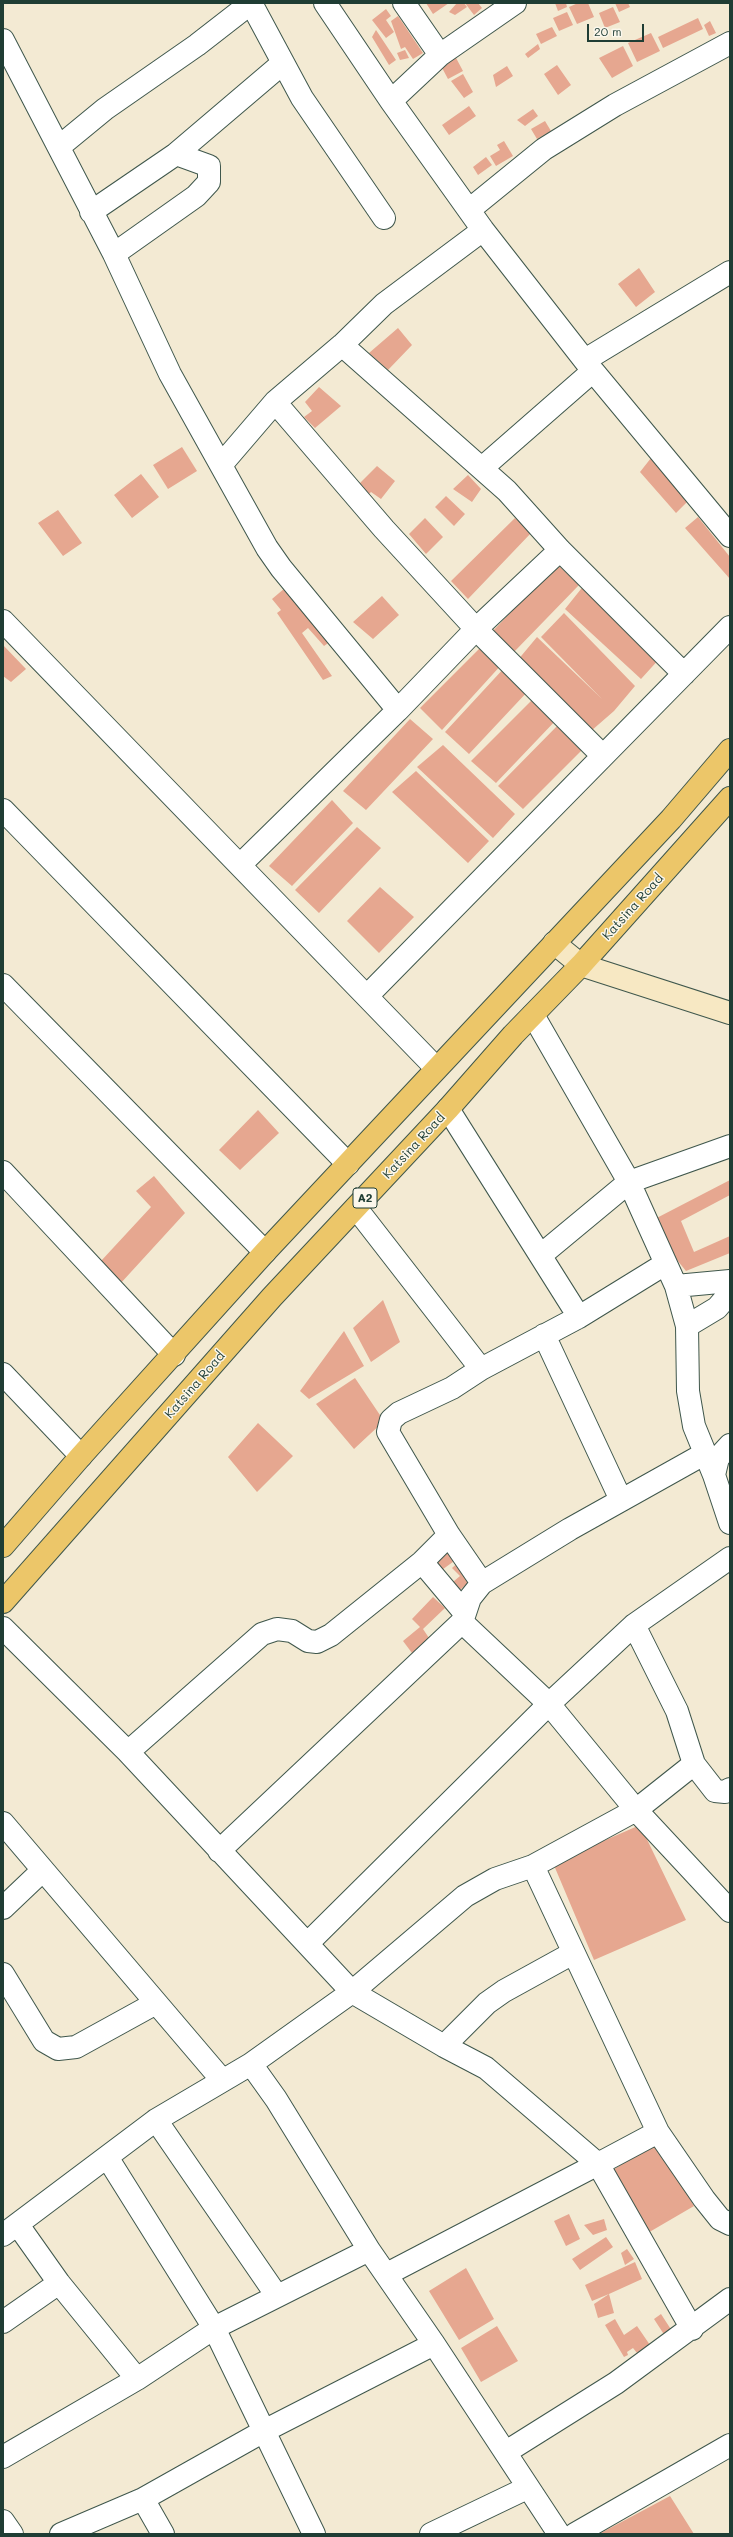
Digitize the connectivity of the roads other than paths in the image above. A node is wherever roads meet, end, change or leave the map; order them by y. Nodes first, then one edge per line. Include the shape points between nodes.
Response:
1 (251, 3) edge
2 (325, 3) edge
3 (404, 3) edge
4 (516, 3) edge
5 (3, 40) edge
6 (730, 43) edge
7 (440, 55) junction
8 (283, 63) junction
9 (391, 101) junction
10 (60, 146) junction
11 (176, 154) junction
12 (469, 210) junction
13 (91, 212) junction
14 (384, 218) dead end
15 (483, 230) junction
16 (114, 254) junction
17 (730, 272) edge
18 (342, 345) junction
19 (589, 365) junction
20 (275, 402) junction
21 (221, 465) junction
22 (482, 468) junction
23 (730, 536) edge
24 (560, 550) junction
25 (3, 621) edge
26 (730, 627) edge
27 (476, 629) junction
28 (684, 674) junction
29 (398, 710) junction
30 (730, 750) edge
31 (603, 756) junction
32 (730, 798) edge
33 (3, 810) edge
34 (240, 865) junction
35 (554, 943) junction
36 (581, 965) junction
37 (3, 985) edge
38 (367, 996) junction
39 (730, 1013) edge
40 (533, 1015) junction
41 (436, 1068) junction
42 (448, 1109) junction
43 (730, 1146) edge
44 (348, 1164) junction
45 (3, 1172) edge
46 (629, 1182) junction
47 (356, 1208) junction
48 (265, 1252) junction
49 (540, 1255) junction
50 (665, 1264) junction
51 (730, 1281) edge
52 (676, 1286) junction
53 (730, 1293) edge
54 (579, 1317) junction
55 (687, 1326) junction
56 (544, 1335) junction
57 (174, 1354) junction
58 (481, 1369) junction
59 (3, 1374) edge
60 (730, 1445) edge
61 (704, 1454) junction
62 (81, 1456) junction
63 (714, 1475) junction
64 (621, 1500) junction
65 (730, 1523) edge
66 (449, 1535) junction
67 (3, 1546) edge
68 (730, 1558) edge
69 (422, 1562) junction
70 (482, 1583) junction
71 (3, 1602) edge
72 (463, 1617) junction
73 (634, 1625) junction
74 (3, 1628) edge
75 (549, 1704) junction
76 (128, 1752) junction
77 (694, 1764) junction
78 (730, 1789) edge
79 (636, 1810) junction
80 (3, 1823) edge
81 (219, 1851) junction
82 (533, 1866) junction
83 (43, 1870) junction
84 (3, 1908) edge
85 (730, 1911) edge
86 (308, 1943) junction
87 (573, 1953) junction
88 (3, 1974) edge
89 (352, 1992) junction
90 (156, 2003) junction
91 (444, 2046) junction
92 (251, 2064) junction
93 (222, 2080) junction
94 (156, 2120) junction
95 (658, 2132) junction
96 (106, 2157) junction
97 (598, 2164) junction
98 (730, 2224) edge
99 (11, 2230) edge
100 (369, 2250) junction
101 (388, 2274) junction
102 (59, 2284) junction
103 (277, 2296) junction
104 (730, 2299) edge
105 (3, 2322) edge
106 (214, 2328) junction
107 (692, 2329) junction
108 (434, 2344) junction
109 (136, 2379) junction
110 (264, 2431) junction
111 (730, 2445) edge
112 (506, 2452) junction
113 (3, 2457) edge
114 (527, 2488) junction
115 (143, 2499) junction
116 (3, 2521) edge
117 (461, 2528) edge
118 (12, 2534) edge
119 (61, 2534) edge
120 (163, 2534) edge
121 (314, 2534) edge
122 (431, 2534) edge
123 (559, 2534) edge
124 (575, 2534) edge

1 - 8 street
1 - 10 street via 197,45 105,109
2 - 9 street
3 - 7 street
4 - 7 street
5 - 10 street
6 - 12 street via 615,105 544,149
7 - 9 street
8 - 11 street
8 - 14 street via 306,104
9 - 12 street
10 - 13 street
11 - 13 street
11 - 16 street via 209,166 209,182 196,196
12 - 15 street
13 - 16 street
15 - 18 street via 384,304
15 - 19 street
16 - 21 street via 170,374
17 - 19 street
18 - 20 street
18 - 22 street
19 - 22 street
19 - 23 street
20 - 21 street
20 - 27 street via 384,530
21 - 29 street via 281,568
22 - 24 street via 507,491
24 - 27 street
24 - 28 street
25 - 34 street
26 - 28 street
27 - 29 street
27 - 31 street
28 - 31 street
29 - 34 street
30 - 35 highway via 671,819
31 - 38 street
32 - 36 highway, Katsina Road / A2
33 - 44 street
34 - 38 street
35 - 36 main road
35 - 41 highway
36 - 39 main road
36 - 40 highway, Katsina Road / A2
37 - 48 street
38 - 41 street
40 - 42 highway, Katsina Road / A2
40 - 46 street
41 - 44 highway
42 - 47 highway, Katsina Road / A2
42 - 49 street
43 - 46 street
44 - 48 highway
45 - 57 street
46 - 49 street
46 - 50 street
47 - 58 street
47 - 71 highway, Katsina Road / A2 via 272,1297
48 - 57 highway
49 - 54 street
50 - 52 street
50 - 54 street
51 - 52 street
52 - 55 street
53 - 55 street via 717,1308
54 - 56 street
55 - 61 street via 688,1391 694,1426
56 - 58 street
56 - 64 street
57 - 62 highway
58 - 66 street via 452,1388 412,1406 390,1420 388,1432
59 - 62 street
60 - 63 street via 718,1458
61 - 63 street
61 - 64 street
62 - 67 highway
63 - 65 street
64 - 70 street
66 - 69 street
66 - 70 street
68 - 73 street
69 - 72 street
69 - 76 street via 331,1635 317,1642 308,1641 292,1631 277,1629 262,1634
70 - 72 street via 470,1598
72 - 75 street
72 - 81 street
73 - 75 street
73 - 77 street via 677,1711
74 - 76 street
75 - 79 street
75 - 86 street
76 - 81 street
77 - 78 street via 715,1791 725,1792
77 - 79 street
79 - 82 street
79 - 85 street
80 - 83 street
81 - 86 street
82 - 87 street
82 - 89 street via 494,1879 465,1896
83 - 84 street
83 - 90 street
86 - 89 street
87 - 91 street via 486,2003
87 - 95 street
88 - 90 street via 44,2041 58,2048 76,2047
89 - 91 street
89 - 92 street
90 - 93 street
91 - 97 street via 486,2068
92 - 93 street
92 - 100 street via 276,2099
93 - 94 street
94 - 96 street
94 - 103 street
95 - 97 street
95 - 98 street via 704,2199 720,2219
96 - 99 street
96 - 106 street
97 - 101 street
97 - 107 street
99 - 102 street
100 - 101 street
100 - 103 street
101 - 108 street
102 - 105 street
102 - 109 street
103 - 106 street
104 - 107 street
106 - 109 street
106 - 110 street
107 - 112 street via 616,2383
108 - 110 street
108 - 112 street
109 - 113 street
110 - 115 street
110 - 121 street
111 - 124 street
112 - 114 street
114 - 117 street
114 - 123 street
115 - 119 street
115 - 120 street
116 - 118 street
117 - 122 street

